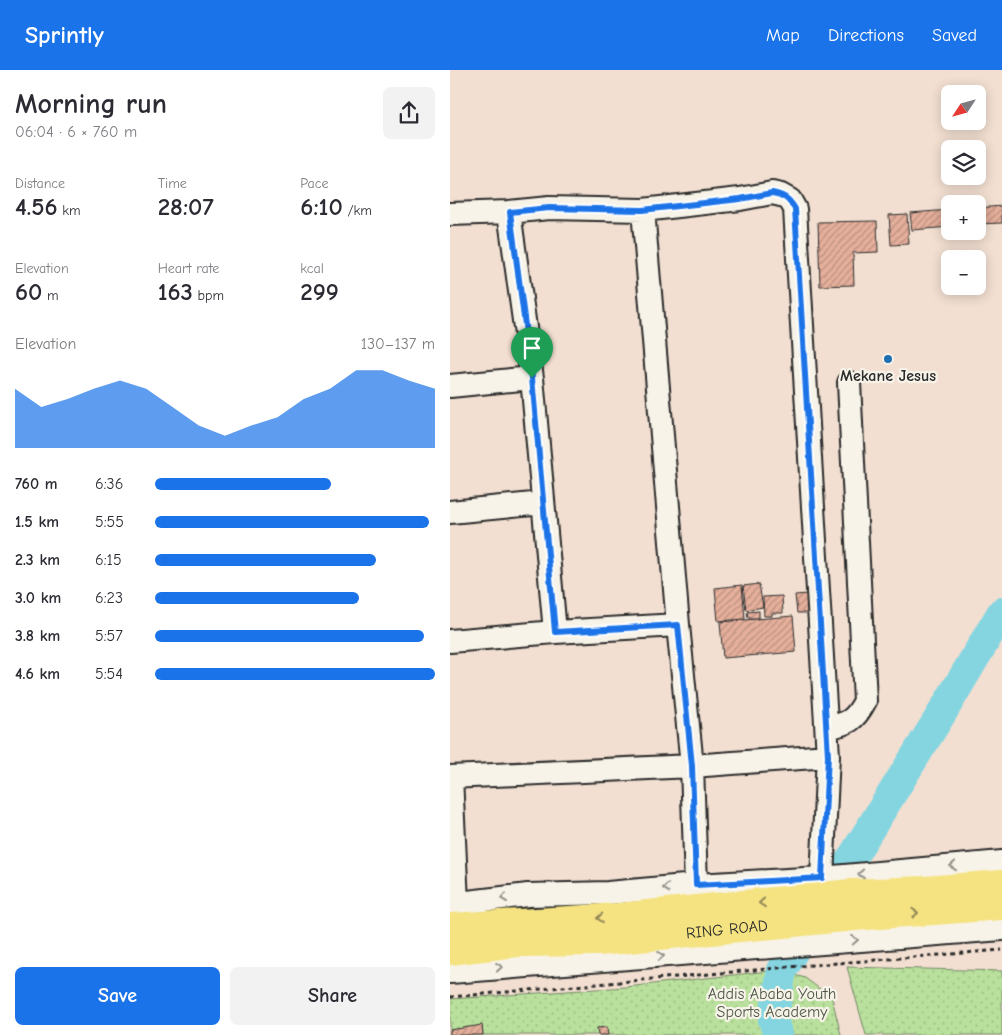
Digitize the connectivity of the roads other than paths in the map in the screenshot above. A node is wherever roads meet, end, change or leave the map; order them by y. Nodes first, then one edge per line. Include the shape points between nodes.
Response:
1 (642, 210) junction
2 (510, 212) junction
3 (450, 214) edge
4 (532, 378) junction
5 (850, 383) dead end
6 (450, 386) edge
7 (543, 503) junction
8 (450, 512) edge
9 (678, 625) junction
10 (555, 632) junction
11 (450, 641) edge
12 (827, 728) junction
13 (828, 756) junction
14 (692, 766) junction
15 (450, 777) edge
16 (1002, 862) edge
17 (1002, 884) edge
18 (696, 885) junction
19 (823, 902) junction
20 (1002, 906) edge
21 (452, 911) edge
22 (1002, 930) edge
23 (772, 947) junction
24 (450, 951) edge
25 (450, 972) edge

1 - 2 street via 549,208
1 - 9 street
1 - 12 street via 772,193 790,200 795,209
2 - 3 street
2 - 4 street
4 - 6 street
4 - 7 street
5 - 12 street via 865,701 859,714 850,722
7 - 8 street
7 - 10 street
9 - 10 street
9 - 14 street
10 - 11 street
12 - 13 street
13 - 14 street
13 - 19 street
14 - 15 street
14 - 18 street
15 - 21 street
16 -> 19 street via 885,872
17 - 19 highway, RING ROAD
18 - 19 street
18 -> 21 street via 608,893 528,895
19 -> 20 highway, RING ROAD
19 -> 21 highway, RING ROAD via 619,917
19 -> 22 street, RING ROAD
19 - 23 highway, RING ROAD
23 - 24 highway, RING ROAD via 518,943
25 -> 23 street

